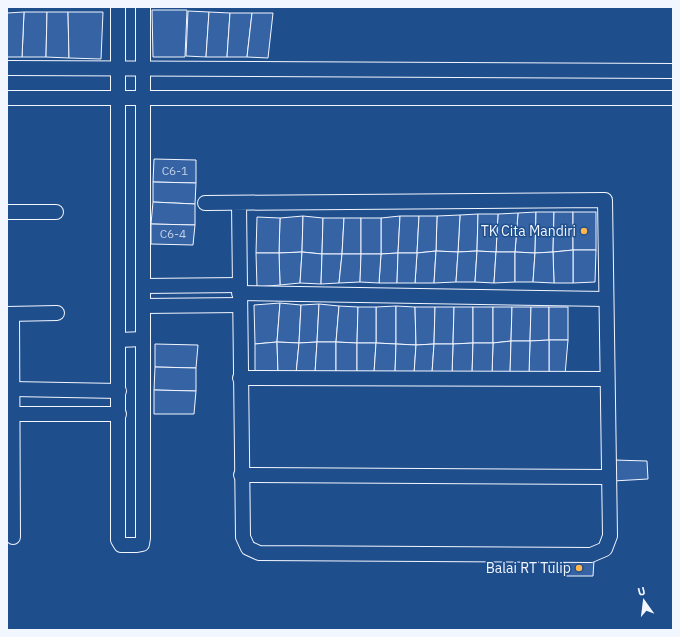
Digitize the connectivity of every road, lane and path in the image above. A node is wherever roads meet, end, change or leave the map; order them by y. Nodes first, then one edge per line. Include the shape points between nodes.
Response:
1 (118, 7) edge
2 (143, 7) edge
3 (7, 68) edge
4 (118, 68) junction
5 (144, 68) junction
6 (673, 71) edge
7 (7, 98) edge
8 (118, 98) junction
9 (144, 98) junction
10 (673, 98) edge
11 (205, 203) dead end
12 (239, 204) junction
13 (7, 212) edge
14 (56, 212) dead end
15 (142, 286) junction
16 (240, 294) junction
17 (606, 299) junction
18 (143, 306) junction
19 (57, 313) dead end
20 (9, 314) edge
21 (143, 339) junction
22 (119, 340) junction
23 (240, 378) junction
24 (607, 379) junction
25 (119, 391) junction
26 (11, 402) edge
27 (118, 414) junction
28 (241, 475) junction
29 (608, 477) junction
30 (10, 488) edge
31 (13, 537) dead end

1 - 4 street
2 - 5 street
3 - 4 street
4 - 5 street
4 - 8 street
5 - 6 street
5 - 9 street
7 - 8 street
8 - 9 street
8 - 22 street
9 - 10 street
9 - 15 street
11 - 12 street
12 - 16 street
12 - 17 street via 605,200
13 - 14 street
15 - 16 street
15 - 18 street
16 - 17 street
16 - 18 street
16 - 23 street
17 - 24 street
18 - 21 street
19 - 20 street
20 - 26 street
21 - 22 street
21 - 27 street via 143,538 142,544 137,545 121,545 118,540
22 - 25 street
23 - 24 street
23 - 28 street
24 - 29 street
25 - 26 street
25 - 27 street
26 - 27 street
26 - 30 street
28 - 29 street
28 - 29 street via 243,537 248,548 260,553 591,555 605,548 610,536
30 - 31 street

